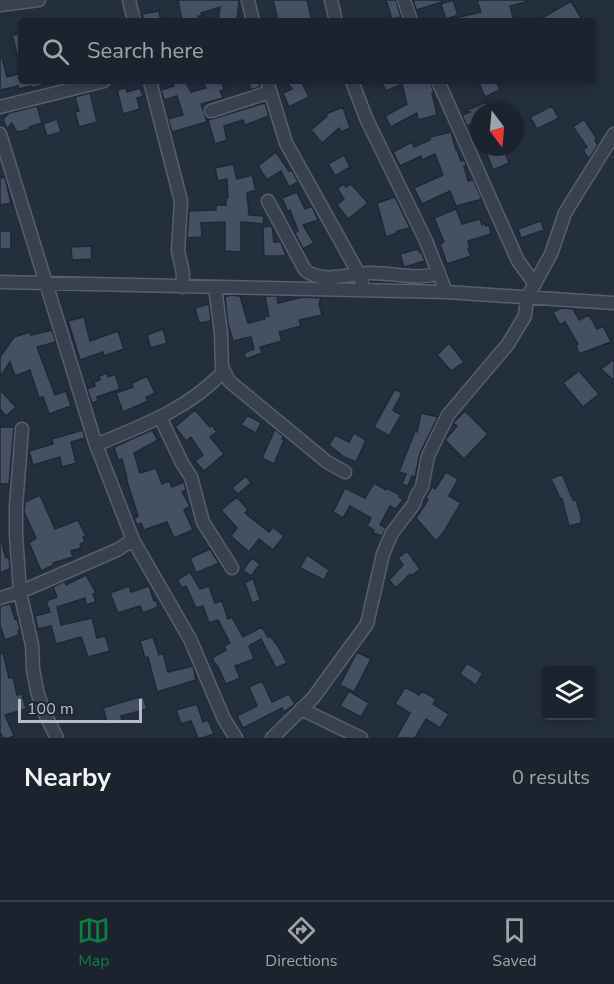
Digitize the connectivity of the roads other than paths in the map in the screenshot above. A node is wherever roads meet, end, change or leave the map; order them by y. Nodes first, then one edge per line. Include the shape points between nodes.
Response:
1 (39, 0) edge
2 (129, 0) edge
3 (248, 0) edge
4 (331, 0) edge
5 (404, 0) edge
6 (0, 4) edge
7 (133, 18) edge
8 (252, 18) edge
9 (335, 18) edge
10 (410, 18) edge
11 (92, 84) edge
12 (155, 84) edge
13 (353, 84) edge
14 (439, 84) edge
15 (268, 87) edge
16 (0, 107) edge
17 (210, 111) dead end
18 (0, 134) edge
19 (614, 134) edge
20 (268, 201) dead end
21 (439, 273) junction
22 (360, 274) junction
23 (0, 282) edge
24 (46, 284) junction
25 (535, 284) junction
26 (182, 287) junction
27 (215, 287) junction
28 (364, 290) junction
29 (446, 292) junction
30 (527, 298) junction
31 (614, 303) edge
32 (223, 372) junction
33 (161, 419) junction
34 (22, 429) dead end
35 (95, 442) junction
36 (345, 472) dead end
37 (133, 540) junction
38 (232, 568) dead end
39 (20, 592) junction
40 (0, 598) edge
41 (301, 709) junction
42 (57, 738) edge
43 (236, 738) edge
44 (272, 738) edge
45 (360, 738) edge

1 - 6 street
2 - 7 street
3 - 8 street
4 - 9 street
5 - 10 street
11 - 16 street
12 - 26 street via 181,201 178,250
13 - 21 street
14 - 25 street via 518,261
15 - 17 street
15 - 22 street via 286,142
18 - 24 street
19 - 25 street via 565,213 551,254
20 - 22 street via 311,275 344,278
21 - 22 street via 419,278
21 - 29 street
22 - 28 street
23 - 24 street
24 - 26 street
24 - 35 street
25 - 30 street
26 - 27 street
27 - 28 street
27 - 32 street
28 - 29 street
29 - 30 street
30 - 31 street
30 - 41 street via 525,316 508,344 448,415 428,456 422,488 383,554 367,624
32 - 33 street
32 - 36 street via 318,455
33 - 35 street
33 - 38 street via 191,477 203,522
34 - 39 street via 16,506
35 - 37 street
37 - 39 street
37 - 43 street via 190,639
39 - 40 street
39 - 42 street via 38,691
41 - 44 street
41 - 45 street

